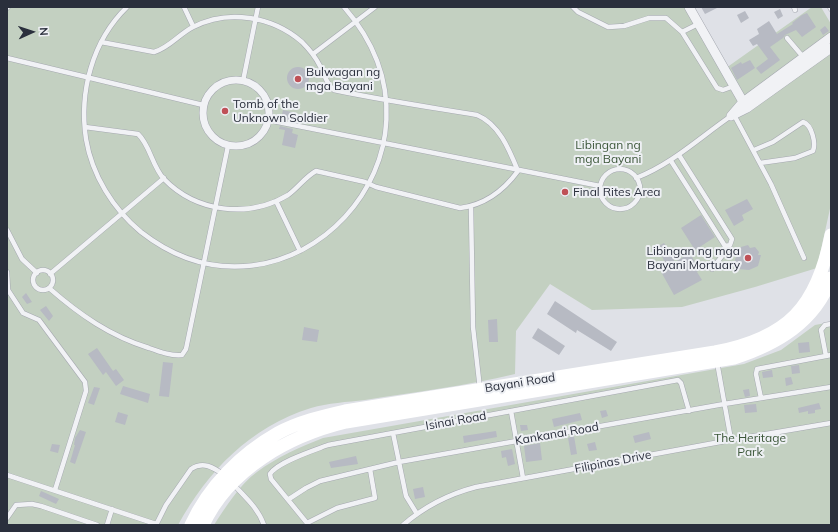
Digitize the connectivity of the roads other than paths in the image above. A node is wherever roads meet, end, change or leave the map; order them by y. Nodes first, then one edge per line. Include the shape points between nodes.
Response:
1 (127, 7) edge
2 (184, 7) edge
3 (258, 7) edge
4 (344, 7) edge
5 (375, 7) edge
6 (573, 7) edge
7 (689, 7) edge
8 (256, 19) junction
9 (356, 21) junction
10 (698, 24) junction
11 (193, 26) junction
12 (682, 32) junction
13 (831, 37) edge
14 (787, 38) dead end
15 (101, 42) junction
16 (831, 48) edge
17 (313, 54) junction
18 (7, 58) edge
19 (806, 60) junction
20 (88, 78) junction
21 (242, 80) junction
22 (734, 86) junction
23 (387, 100) junction
24 (203, 105) junction
25 (745, 105) junction
26 (732, 115) junction
27 (268, 120) junction
28 (85, 126) junction
29 (384, 144) junction
30 (228, 146) junction
31 (754, 150) junction
32 (679, 155) junction
33 (671, 161) junction
34 (760, 163) junction
35 (518, 171) junction
36 (164, 178) junction
37 (636, 178) junction
38 (370, 184) junction
39 (600, 186) junction
40 (276, 201) junction
41 (470, 207) junction
42 (216, 208) junction
43 (121, 213) junction
44 (7, 230) edge
45 (831, 235) edge
46 (725, 246) junction
47 (300, 251) junction
48 (804, 258) dead end
49 (204, 262) junction
50 (712, 269) dead end
51 (7, 272) edge
52 (37, 272) junction
53 (50, 274) junction
54 (831, 278) edge
55 (49, 288) junction
56 (831, 324) edge
57 (829, 355) edge
58 (717, 361) junction
59 (831, 387) edge
60 (480, 389) junction
61 (761, 398) junction
62 (724, 404) junction
63 (511, 411) junction
64 (690, 411) junction
65 (831, 423) edge
66 (393, 433) junction
67 (731, 440) junction
68 (517, 441) junction
69 (399, 462) junction
70 (370, 469) junction
71 (7, 474) edge
72 (523, 478) junction
73 (228, 480) junction
74 (55, 490) junction
75 (288, 499) junction
76 (112, 509) junction
77 (417, 514) junction
78 (7, 518) edge
79 (156, 524) edge
80 (306, 524) edge
81 (96, 525) edge
82 (107, 525) edge
83 (191, 525) edge
84 (203, 525) edge
85 (264, 525) edge
86 (403, 525) edge

1 - 15 lane
2 - 11 lane
3 - 8 lane
4 - 9 lane
5 - 9 lane
6 - 12 lane via 608,27 624,26 649,18 666,18
7 - 10 street
8 - 11 lane via 226,17
8 - 17 lane via 287,31
8 - 21 lane
9 - 17 lane
9 - 23 lane via 377,58
10 - 12 lane
10 - 22 street
11 - 15 lane via 154,52
12 - 22 lane via 717,88 723,90
13 - 19 street
14 - 19 lane
15 - 20 lane
16 - 19 street
17 - 23 lane via 328,85 334,90
18 - 20 lane
19 - 25 street
20 - 24 lane
20 - 28 lane via 84,105
21 - 24 street via 230,80 218,85
21 - 27 street via 264,95 268,107
22 - 25 street
23 - 29 lane
23 - 35 lane via 477,115 488,120 504,141
24 - 30 street via 207,131 216,140
25 - 26 street
26 - 31 lane
26 - 32 lane
27 - 29 lane
27 - 30 street via 263,132 254,141 242,146
28 - 36 lane via 138,134
28 - 43 lane via 93,164 110,198
29 - 35 lane
29 - 38 lane
30 - 42 lane
31 - 34 lane
31 - 34 lane via 773,142 803,122 808,125 813,138 813,151 795,158
32 - 33 lane
32 - 46 lane via 732,239 730,245
33 - 37 lane
33 - 46 lane
34 - 48 lane
35 - 39 lane
35 - 41 lane via 510,183 483,202
36 - 42 lane via 186,196
36 - 43 lane
37 - 39 lane via 626,170 613,171 603,178
37 - 39 lane via 639,191 637,200 622,209 613,208 605,203
38 - 40 lane via 316,171 289,194
38 - 41 lane via 460,208
38 - 47 lane via 355,206 333,230
40 - 42 lane via 245,209
40 - 47 lane
41 - 60 lane via 473,327
42 - 49 lane
43 - 49 lane via 150,239 167,249
43 - 53 lane
44 - 52 lane via 22,259
45 - 58 main road, Bayani Road via 827,258 812,294 789,321 769,335
46 - 50 lane via 722,256
47 - 49 lane via 263,263 243,265
49 - 55 lane via 186,349 182,355 160,352 129,342 109,332 90,321
51 - 74 lane via 8,290 23,313 39,320 85,382 86,391
52 - 53 lane via 42,270
52 - 55 lane via 33,277 35,286 42,290
53 - 55 lane via 53,278
54 - 58 main road, Bayani Road via 822,298 795,329 754,352
56 - 57 lane via 825,325 821,330
57 - 61 lane via 757,369
58 - 60 main road, Bayani Road
58 - 62 lane
58 - 73 main road, Bayani Road via 323,427 284,444
59 - 61 lane, Kankanai Road
60 - 73 main road, Bayani Road via 321,416 279,433 258,446
61 - 62 lane, Kankanai Road
62 - 64 lane, Kankanai Road
62 - 67 lane
63 - 64 lane, Isinai Road via 678,380
63 - 66 lane, Isinai Road
63 - 68 lane
64 - 68 lane, Kankanai Road
65 - 67 lane, Filipinas Drive
66 - 69 lane
66 - 75 lane, Isinai Road via 328,445 272,470 271,479
67 - 72 lane, Filipinas Drive
68 - 69 lane, Kankanai Road
68 - 72 lane
69 - 70 lane, Kankanai Road
69 - 77 lane via 406,496
70 - 75 lane, Kankanai Road via 320,481
70 - 80 lane via 375,498 337,508
71 - 74 lane
72 - 77 lane, Filipinas Drive via 461,491 431,504
73 - 79 lane via 214,468 204,464 197,465 191,469
73 - 83 main road, Bayani Road via 208,495
73 - 84 main road, Bayani Road
73 - 85 lane via 251,502
74 - 76 lane
75 - 80 lane, Isinai Road
76 - 79 lane
76 - 82 lane
77 - 86 lane, Filipinas Drive
78 - 81 lane via 16,505 32,504

